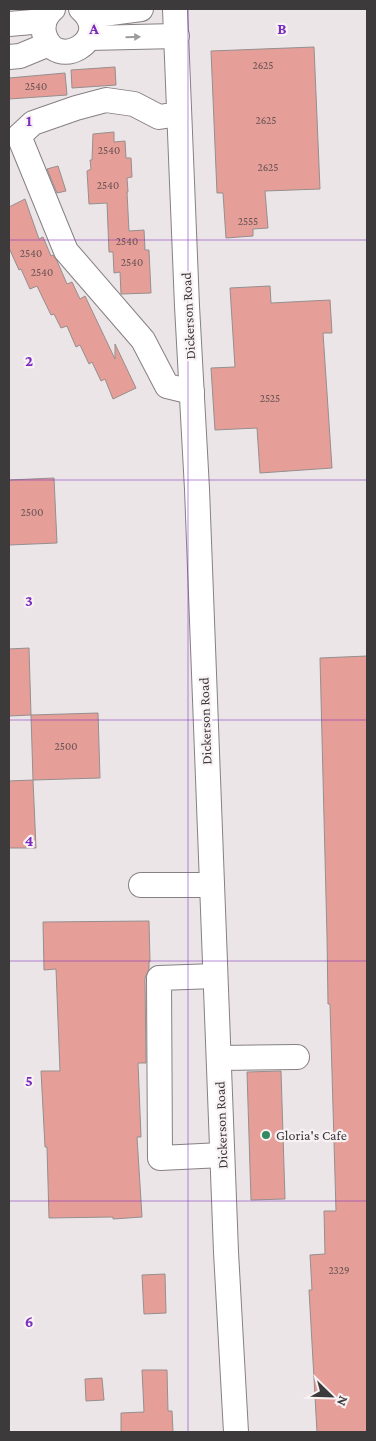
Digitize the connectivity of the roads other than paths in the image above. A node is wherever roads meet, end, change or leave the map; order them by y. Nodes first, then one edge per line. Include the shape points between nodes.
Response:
1 (141, 9) edge
2 (175, 9) edge
3 (49, 15) edge
4 (86, 21) edge
5 (9, 24) edge
6 (176, 36) junction
7 (49, 44) junction
8 (9, 57) edge
9 (180, 114) junction
10 (192, 392) junction
11 (141, 884) dead end
12 (212, 885) junction
13 (216, 976) junction
14 (297, 1057) dead end
15 (219, 1058) junction
16 (222, 1154) junction
17 (236, 1432) edge

1 - 4 street
2 - 6 street, Dickerson Road
3 - 5 street
3 - 7 street via 43,29
4 -> 6 street
4 - 7 street via 84,45 78,49 63,51
6 - 9 street, Dickerson Road
7 - 8 street
9 - 10 street, Dickerson Road
9 - 10 street via 159,117 134,104 106,100 33,123 19,136 66,251 143,340 167,386
10 - 12 street, Dickerson Road
11 - 12 street
12 - 13 street, Dickerson Road
13 - 15 street, Dickerson Road
13 - 16 street via 159,978 160,1158
14 - 15 street
15 - 16 street, Dickerson Road
16 - 17 street, Dickerson Road

